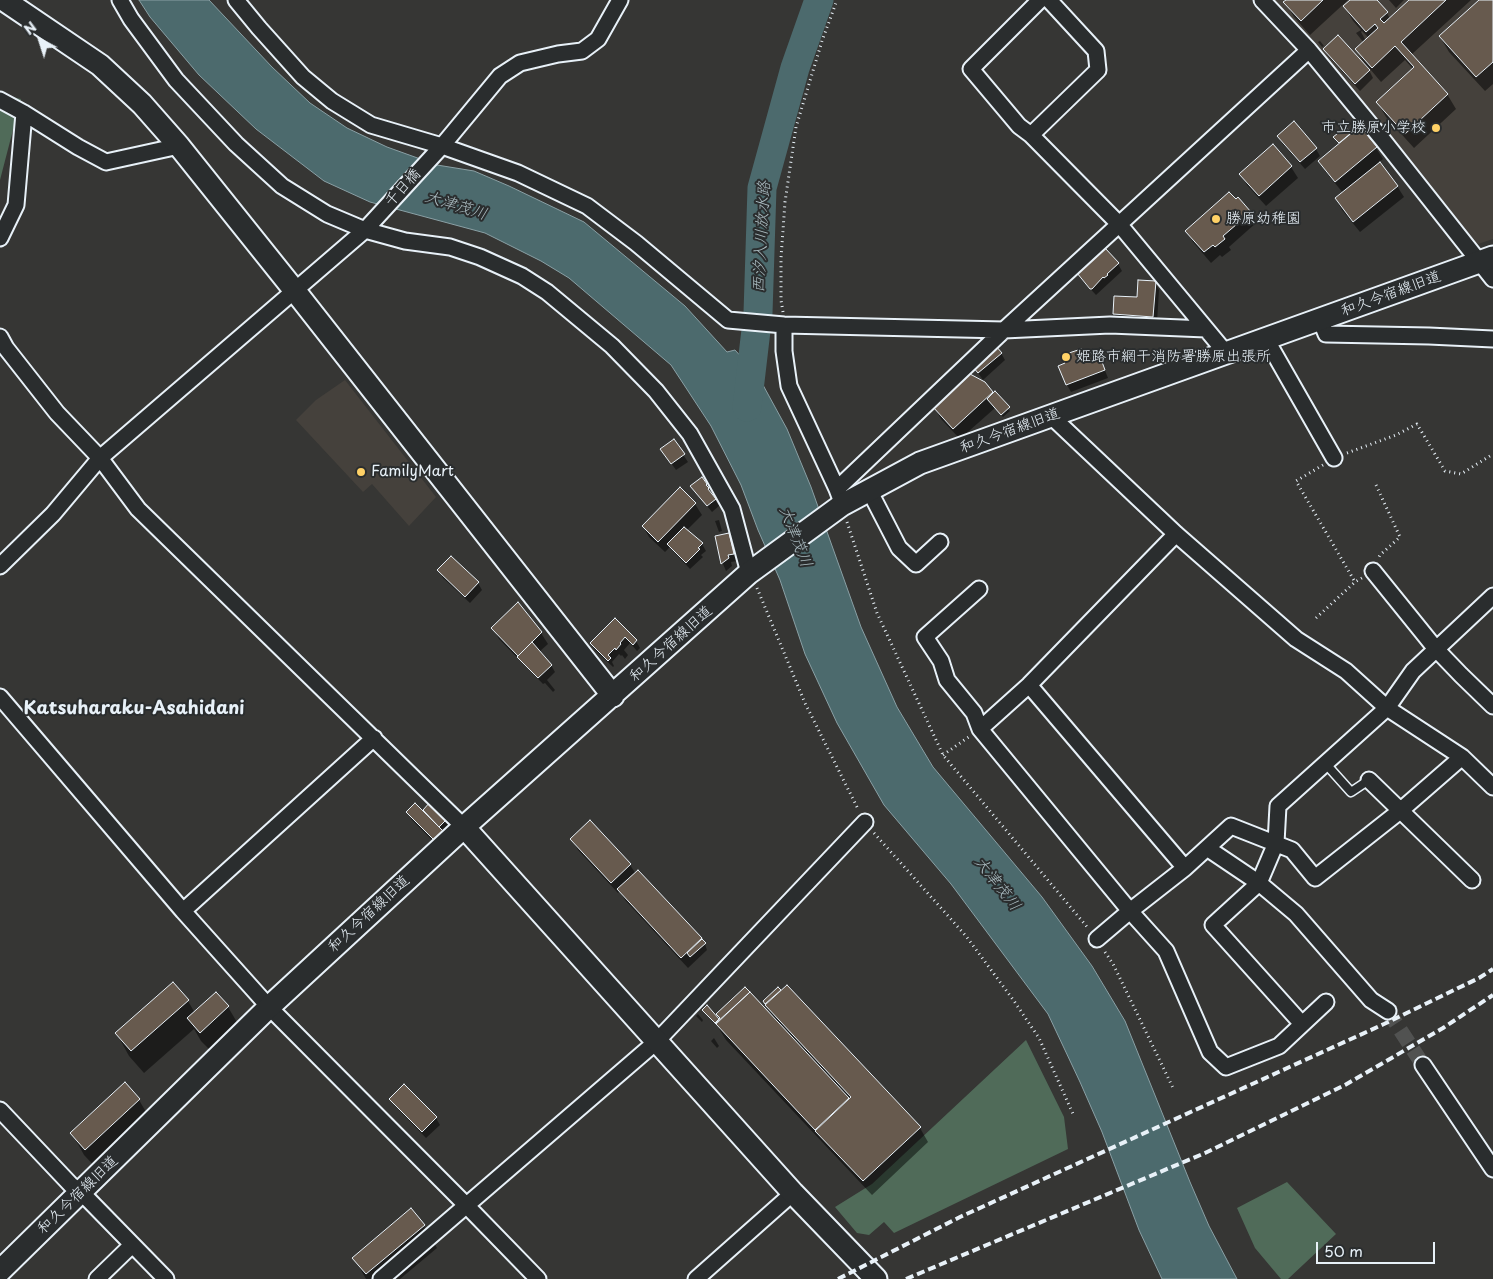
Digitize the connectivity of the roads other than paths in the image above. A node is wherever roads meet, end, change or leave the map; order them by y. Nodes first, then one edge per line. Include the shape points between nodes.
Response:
1 (4, 0) edge
2 (120, 0) edge
3 (236, 0) edge
4 (620, 0) edge
5 (1040, 0) edge
6 (1049, 0) edge
7 (1262, 0) edge
8 (1309, 50) junction
9 (0, 100) edge
10 (24, 113) junction
11 (1031, 135) junction
12 (179, 146) junction
13 (442, 146) junction
14 (1119, 224) junction
15 (365, 230) junction
16 (0, 238) edge
17 (1486, 260) edge
18 (1493, 279) edge
19 (295, 291) junction
20 (1320, 319) junction
21 (784, 325) junction
22 (1206, 329) junction
23 (1004, 330) junction
24 (0, 337) edge
25 (1266, 339) junction
26 (1493, 340) edge
27 (1226, 353) junction
28 (1051, 416) junction
29 (100, 458) junction
30 (1334, 458) road end
31 (869, 490) junction
32 (840, 497) junction
33 (1176, 534) junction
34 (940, 542) dead end
35 (0, 566) edge
36 (1372, 572) dead end
37 (749, 573) junction
38 (979, 589) dead end
39 (1493, 596) edge
40 (1436, 648) junction
41 (1029, 685) junction
42 (613, 696) junction
43 (0, 697) edge
44 (1493, 706) edge
45 (1387, 708) junction
46 (980, 729) junction
47 (374, 738) junction
48 (1462, 757) junction
49 (1326, 764) junction
50 (1369, 780) joint
51 (1493, 787) edge
52 (1400, 811) junction
53 (865, 822) road end
54 (464, 827) junction
55 (1276, 843) junction
56 (1207, 848) junction
57 (1185, 868) junction
58 (1472, 880) dead end
59 (1259, 883) junction
60 (182, 911) junction
61 (1130, 911) junction
62 (1097, 939) road end
63 (1326, 1002) dead end
64 (269, 1007) junction
65 (1388, 1010) tunnel mouth
66 (1302, 1024) junction
67 (656, 1042) junction
68 (1424, 1065) tunnel mouth
69 (0, 1110) edge
70 (1493, 1169) edge
71 (81, 1192) junction
72 (793, 1193) junction
73 (466, 1205) junction
74 (132, 1245) junction
75 (0, 1271) edge
76 (97, 1279) edge
77 (166, 1279) edge
78 (381, 1279) edge
79 (538, 1279) edge
80 (696, 1279) edge
81 (876, 1279) edge

1 - 12 street via 100,65 142,104
2 - 15 street via 176,80 236,144 282,186 327,214
3 - 13 street via 303,77 332,101 371,125
4 - 13 street, 千日橋 via 598,39 582,51 520,63 500,76
5 - 11 street via 971,69 1019,126
6 - 11 street via 1096,51 1098,70
7 - 8 street
8 - 14 street
8 - 17 street
9 - 10 street
10 - 12 street via 106,162
10 - 16 street via 16,205
11 - 14 street
12 - 19 street
13 - 15 street, 千日橋
13 - 21 street via 518,173 587,206 728,320
14 - 22 street
14 - 23 street
15 - 19 street, 千日橋
15 - 37 street via 450,248 522,276 547,292 612,346 656,391 690,434 732,509
17 - 18 street
17 - 20 street, 和久今宿線旧道
19 - 29 street, 千日橋
19 - 42 street
20 - 25 street, 和久今宿線旧道
20 - 26 street via 1326,334
21 - 23 street
21 - 32 street via 789,386
22 - 23 street via 1110,325
22 - 27 street
23 - 32 street
24 - 29 street via 57,413
25 - 27 street, 和久今宿線旧道
25 - 30 street
27 - 28 street, 和久今宿線旧道
28 - 31 street, 和久今宿線旧道 via 920,463
28 - 33 street
29 - 35 street, 千日橋 via 53,514
29 - 47 street via 138,509
31 - 32 street, 和久今宿線旧道
31 - 34 street via 899,548 916,564
32 - 37 street, 和久今宿線旧道
33 - 41 street
33 - 45 street via 1296,639 1346,671
36 - 40 street
37 - 42 street, 和久今宿線旧道
38 - 46 street via 925,638 941,661 947,680 974,713
39 - 40 street
40 - 44 street
40 - 45 street via 1413,671
41 - 46 street
41 - 57 street
42 - 54 street, 和久今宿線旧道
43 - 60 street
45 - 48 street
45 - 49 street
46 - 61 street
47 - 54 street
47 - 60 street
48 - 51 street
48 - 52 street
49 - 50 lane via 1351,792
49 - 55 street via 1278,806
50 - 52 street
52 - 55 street via 1314,878 1292,850
52 - 58 street
53 - 67 street
54 - 64 street, 和久今宿線旧道
54 - 67 street
55 - 56 street via 1231,826
55 - 59 street
56 - 57 street
56 - 59 street
57 - 61 street
59 - 65 street via 1296,914 1371,1000
59 - 66 street via 1213,924
60 - 64 street
61 - 62 street
61 - 66 street via 1166,951 1210,1052 1226,1067 1279,1046
63 - 66 street
64 - 71 street, 和久今宿線旧道
64 - 73 street
67 - 72 street
67 - 73 street
68 - 70 street
69 - 71 street
71 - 74 street
71 - 75 street, 和久今宿線旧道
72 - 80 street
72 - 81 street
73 - 78 street
73 - 79 street
74 - 76 street
74 - 77 street

